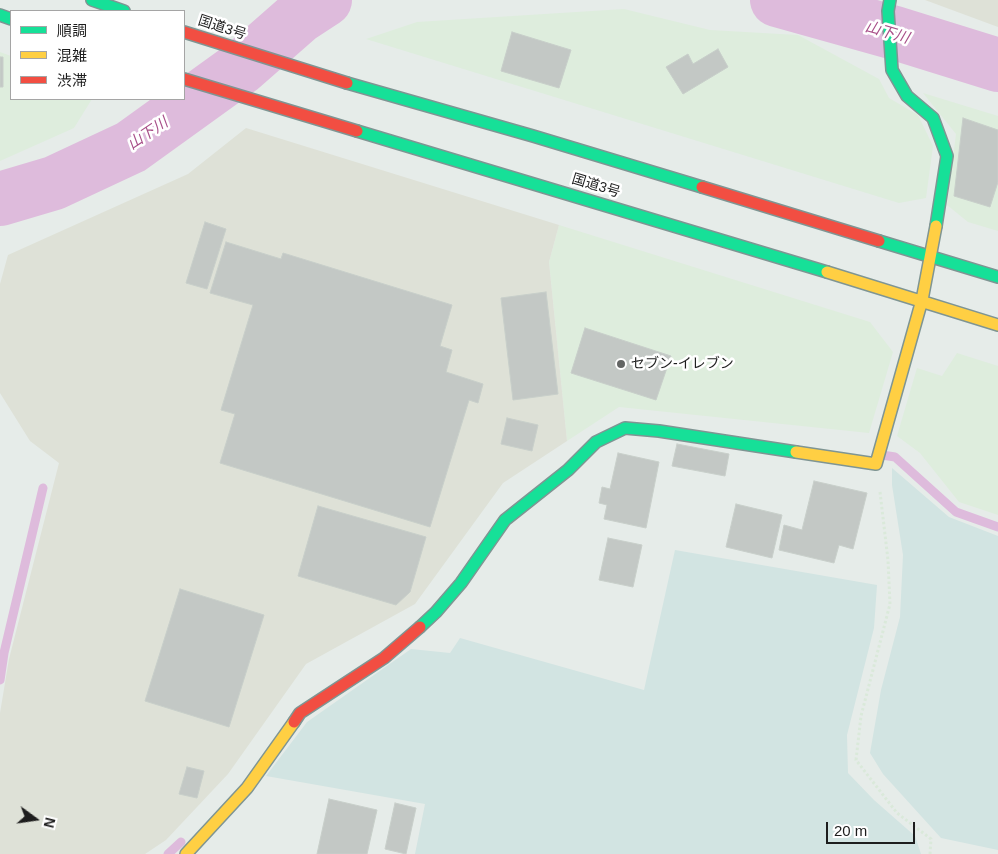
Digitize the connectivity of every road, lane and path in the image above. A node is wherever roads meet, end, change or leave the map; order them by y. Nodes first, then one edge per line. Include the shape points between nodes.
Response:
1 (92, 0) edge
2 (889, 5) edge
3 (121, 10) edge
4 (185, 32) edge
5 (185, 79) edge
6 (931, 257) junction
7 (998, 277) edge
8 (922, 300) junction
9 (998, 325) edge
10 (876, 464) junction
11 (186, 854) edge
12 (930, 854) edge

1 - 3 main road
2 - 6 main road via 892,70 907,96 934,118 947,156
4 - 6 main road, 国道3号
5 - 8 main road, 国道3号
6 - 7 main road, 国道3号
6 - 8 main road
8 - 9 main road, 国道3号
8 - 10 main road
10 - 11 main road via 625,428 596,442 568,470 505,520 461,583 436,612 384,658 300,713 247,788
10 - 12 path via 890,604 861,716 856,760 897,813 931,839

